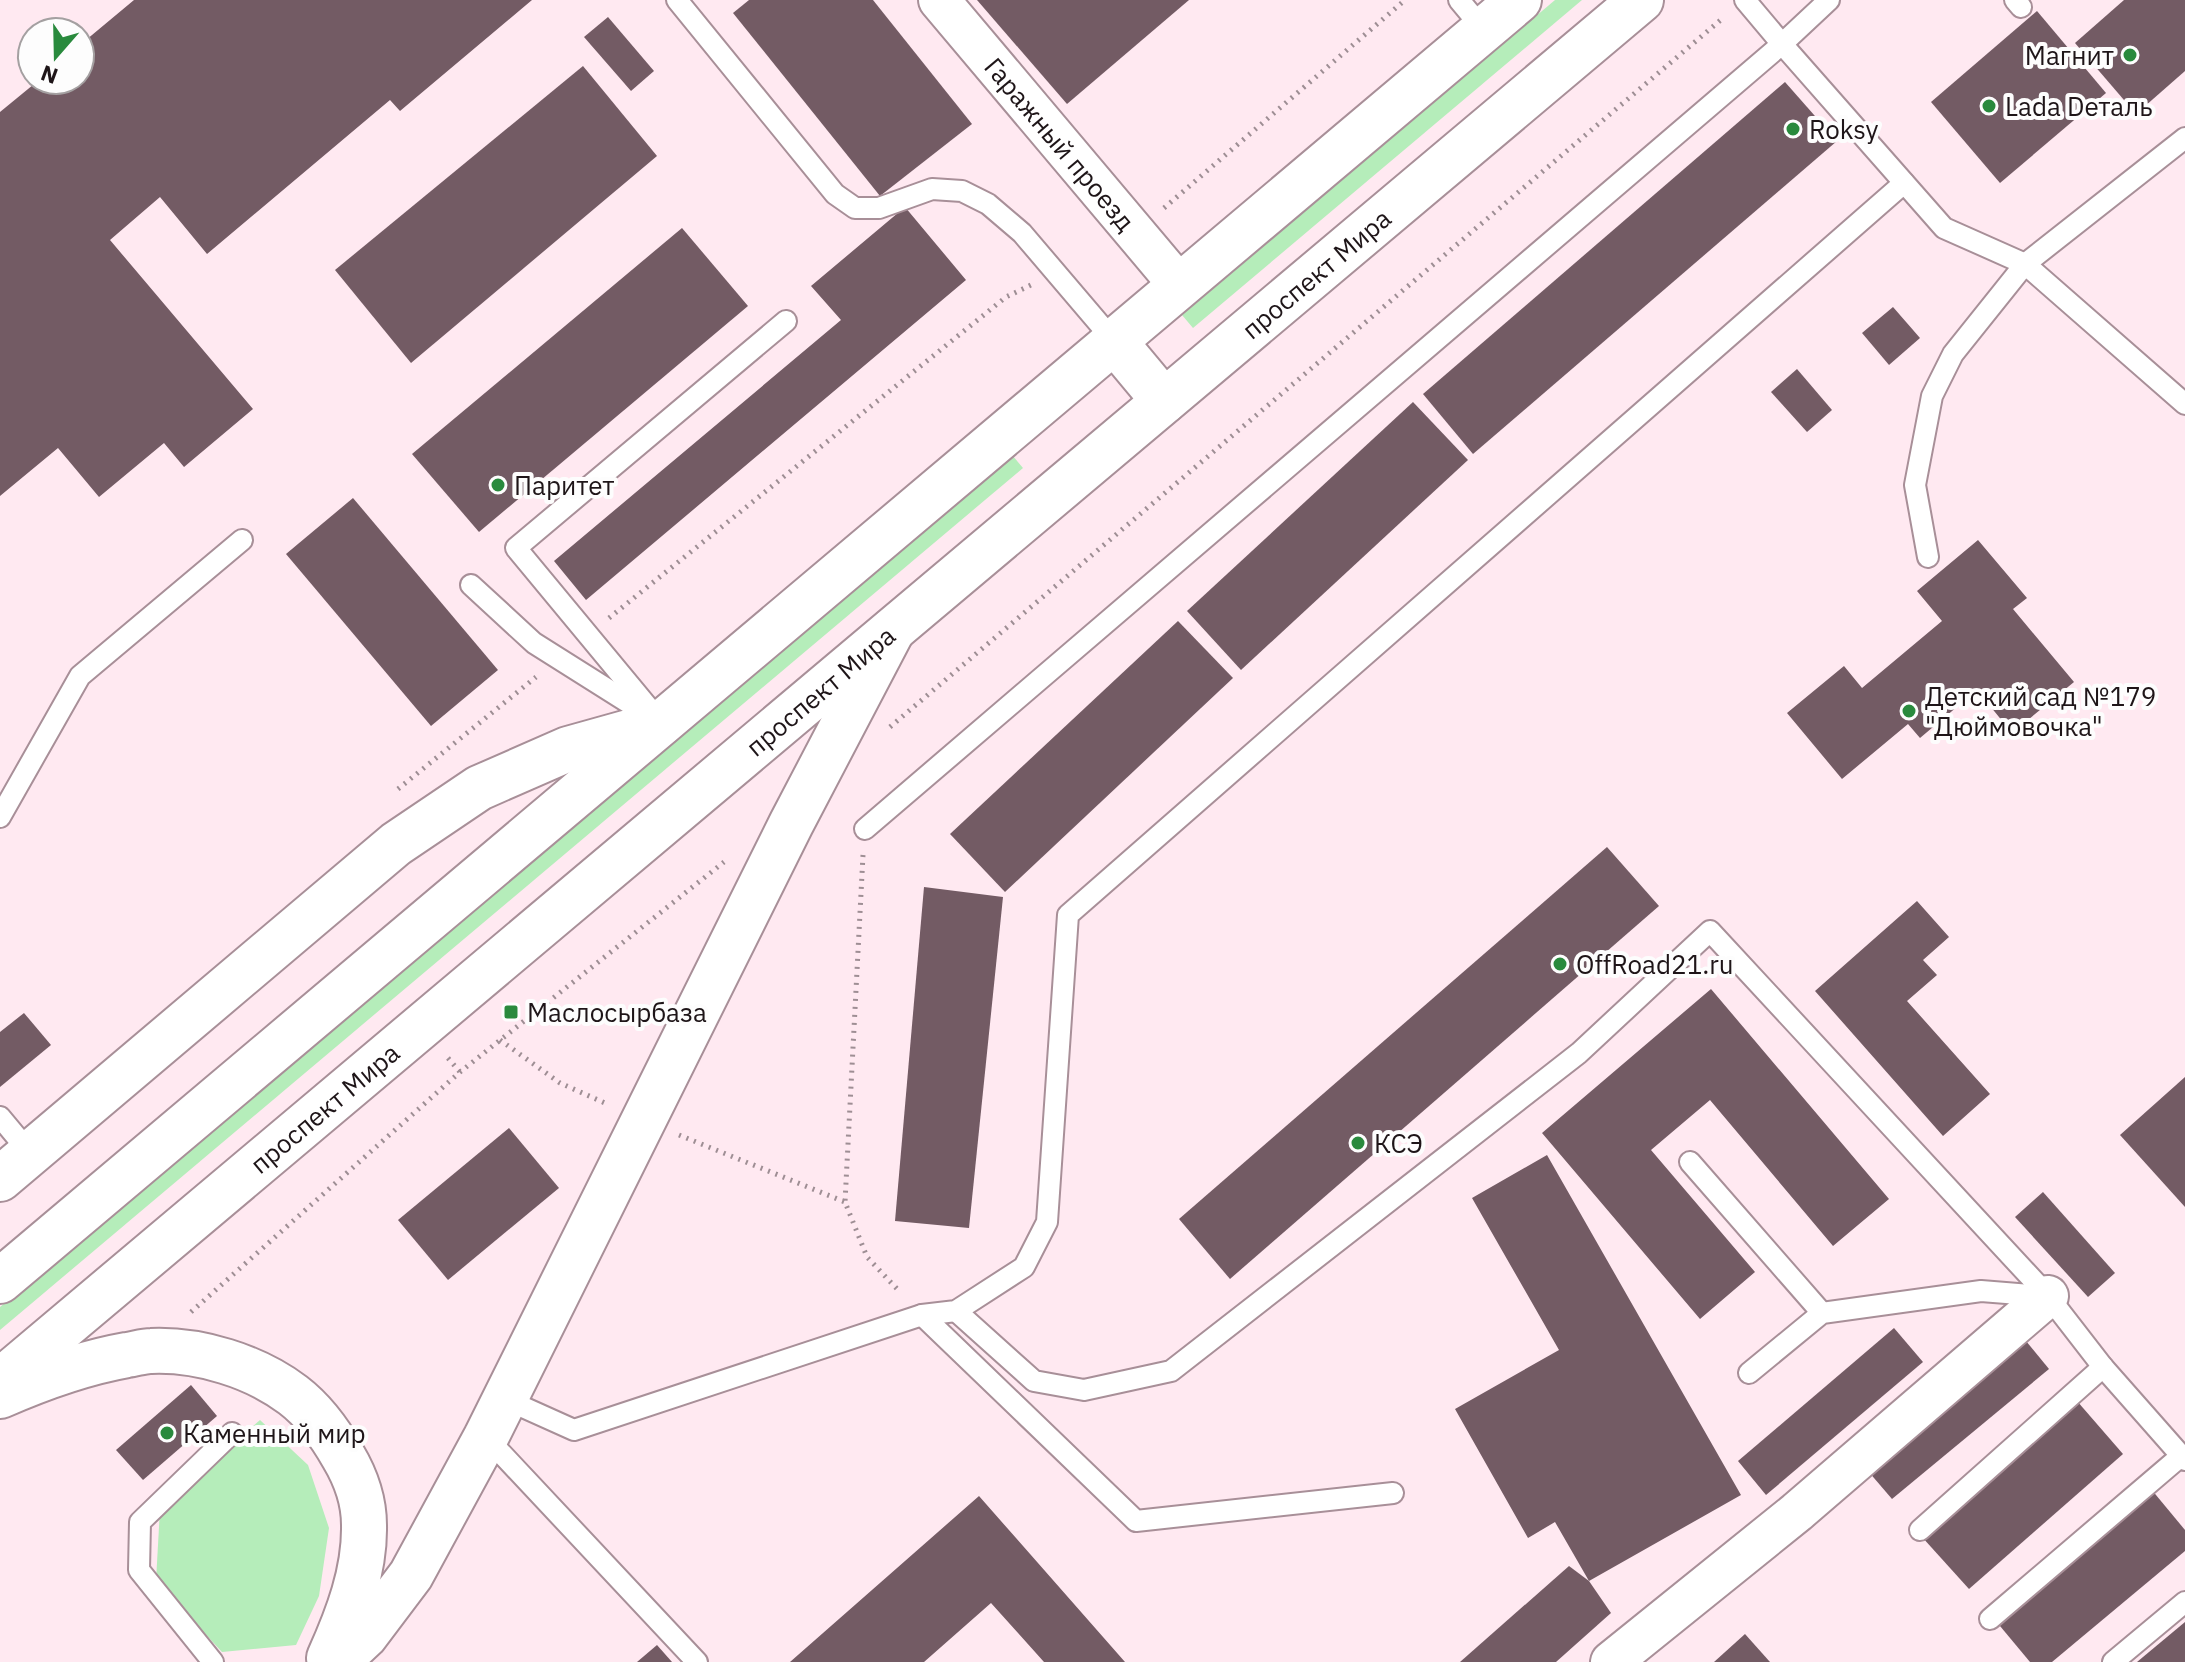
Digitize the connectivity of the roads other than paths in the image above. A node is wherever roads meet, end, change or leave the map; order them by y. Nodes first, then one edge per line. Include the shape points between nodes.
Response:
1 (677, 0) edge
2 (939, 0) edge
3 (1519, 0) edge
4 (1641, 0) edge
5 (1745, 0) edge
6 (1829, 0) edge
7 (1471, 15) edge
8 (1782, 44) junction
9 (2185, 138) edge
10 (1904, 183) junction
11 (2025, 264) junction
12 (1180, 286) junction
13 (786, 321) dead end
14 (1114, 341) junction
15 (1164, 401) junction
16 (2185, 404) edge
17 (242, 540) dead end
18 (1928, 557) dead end
19 (471, 585) dead end
20 (892, 631) junction
21 (661, 723) junction
22 (0, 817) edge
23 (865, 829) road end
24 (0, 1117) edge
25 (1690, 1162) dead end
26 (15, 1166) edge
27 (0, 1281) edge
28 (2048, 1296) junction
29 (956, 1311) junction
30 (1822, 1313) junction
31 (922, 1315) junction
32 (2103, 1367) junction
33 (1749, 1373) dead end
34 (0, 1381) edge
35 (0, 1396) edge
36 (505, 1399) junction
37 (232, 1433) dead end
38 (486, 1437) junction
39 (2183, 1458) edge
40 (1393, 1493) dead end
41 (1920, 1530) dead end
42 (2185, 1602) edge
43 (1990, 1619) dead end
44 (213, 1662) edge
45 (327, 1662) edge
46 (337, 1662) edge
47 (697, 1662) edge
48 (1611, 1662) edge
49 (2113, 1662) edge

1 - 14 lane via 835,194 855,208 879,208 932,189 962,191 988,204 1022,233
2 - 12 street, Гаражный проезд
3 - 7 main road
4 - 15 main road, проспект Мира
5 - 8 lane
6 - 8 lane
7 - 12 main road
8 - 10 lane
8 - 23 lane
9 - 11 lane
10 - 11 lane via 1944,228
10 - 29 lane via 1068,915 1047,1222 1024,1267
11 - 16 lane
11 - 18 lane via 1953,354 1932,396 1915,485
12 - 14 main road
13 - 21 lane via 516,548
14 - 15 main road
14 - 21 main road
15 - 20 main road, проспект Мира
17 - 22 lane via 80,676
19 - 21 lane via 534,643
20 - 34 main road, проспект Мира
20 - 36 main road
21 - 26 main road via 568,749 479,788 396,844
21 - 27 main road
24 - 26 lane
25 - 30 lane
28 - 29 lane via 1710,931 1579,1053 1171,1371 1084,1390 1034,1381
28 - 30 lane via 1981,1291
28 - 32 lane
28 - 48 street via 1797,1512
29 - 31 lane
30 - 33 lane
31 - 36 lane via 574,1430
31 - 40 lane via 1136,1521
32 - 39 lane
32 - 41 lane
35 - 45 main road via 92,1361 150,1351 208,1356 252,1371 294,1395 328,1431 354,1474 364,1523 361,1570
36 - 38 main road
37 - 44 lane via 140,1522 139,1570
38 - 46 main road via 411,1575 365,1636
38 - 47 lane
39 - 43 lane
42 - 49 lane

